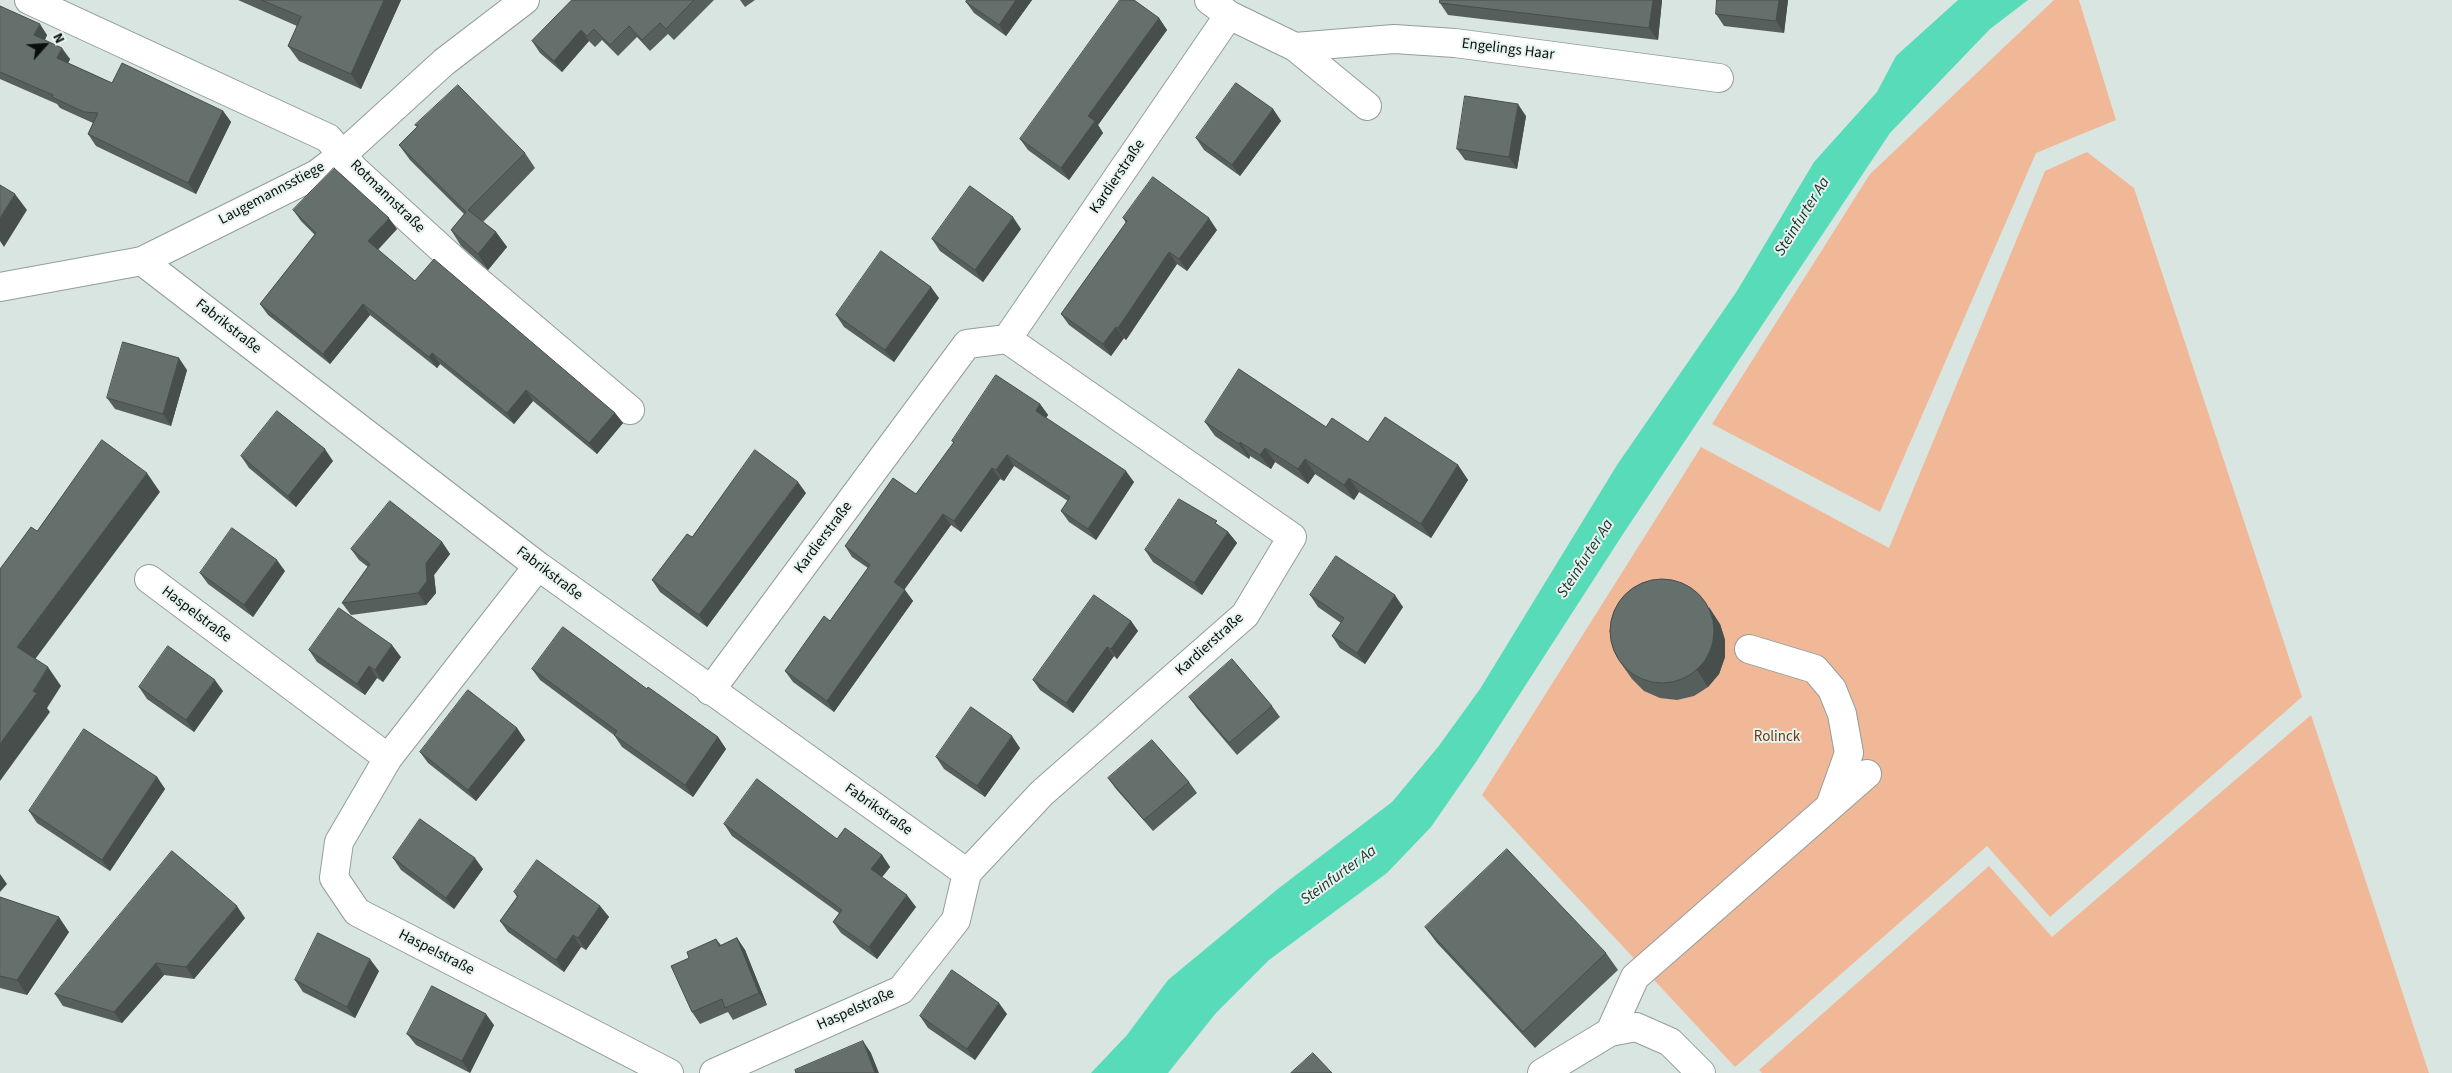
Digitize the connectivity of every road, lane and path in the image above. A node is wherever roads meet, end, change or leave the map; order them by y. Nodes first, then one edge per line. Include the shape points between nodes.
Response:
1 (28, 0) edge
2 (525, 0) edge
3 (1219, 7) edge
4 (1295, 48) junction
5 (1719, 78) dead end
6 (1367, 106) dead end
7 (343, 154) junction
8 (142, 261) junction
9 (0, 287) edge
10 (1007, 339) junction
11 (630, 410) dead end
12 (538, 566) junction
13 (149, 580) dead end
14 (1749, 649) dead end
15 (710, 691) junction
16 (388, 758) junction
17 (1867, 774) dead end
18 (1829, 808) junction
19 (967, 874) junction
20 (1610, 1032) junction
21 (670, 1073) edge
22 (714, 1073) edge
23 (1542, 1073) edge
24 (1701, 1073) edge

1 - 7 street, Rotmannstraße via 328,138
2 - 7 street, Laugemannsstiege via 444,62
3 - 4 street
3 - 10 street, Kardierstraße
4 - 5 street, Engelings Haar via 1394,39 1455,43
4 - 6 street
7 - 8 street, Laugemannsstiege via 317,174
7 - 11 street, Rotmannstraße via 354,170 467,272
8 - 9 street, Laugemannsstiege
8 - 12 street, Fabrikstraße
10 - 15 street, Kardierstraße via 967,344
10 - 19 street, Kardierstraße via 1292,538 1245,614 1042,793
12 - 15 street, Fabrikstraße
12 - 16 street, Haspelstraße
13 - 16 street, Haspelstraße
14 - 18 street via 1816,670 1832,689 1842,714 1849,754
15 - 19 street, Fabrikstraße
16 - 21 street, Haspelstraße via 339,842 334,878 357,912
17 - 18 street
18 - 20 street via 1635,977
19 - 22 street, Haspelstraße via 956,920 901,990
20 - 23 street
20 - 24 street via 1636,1027 1670,1042

